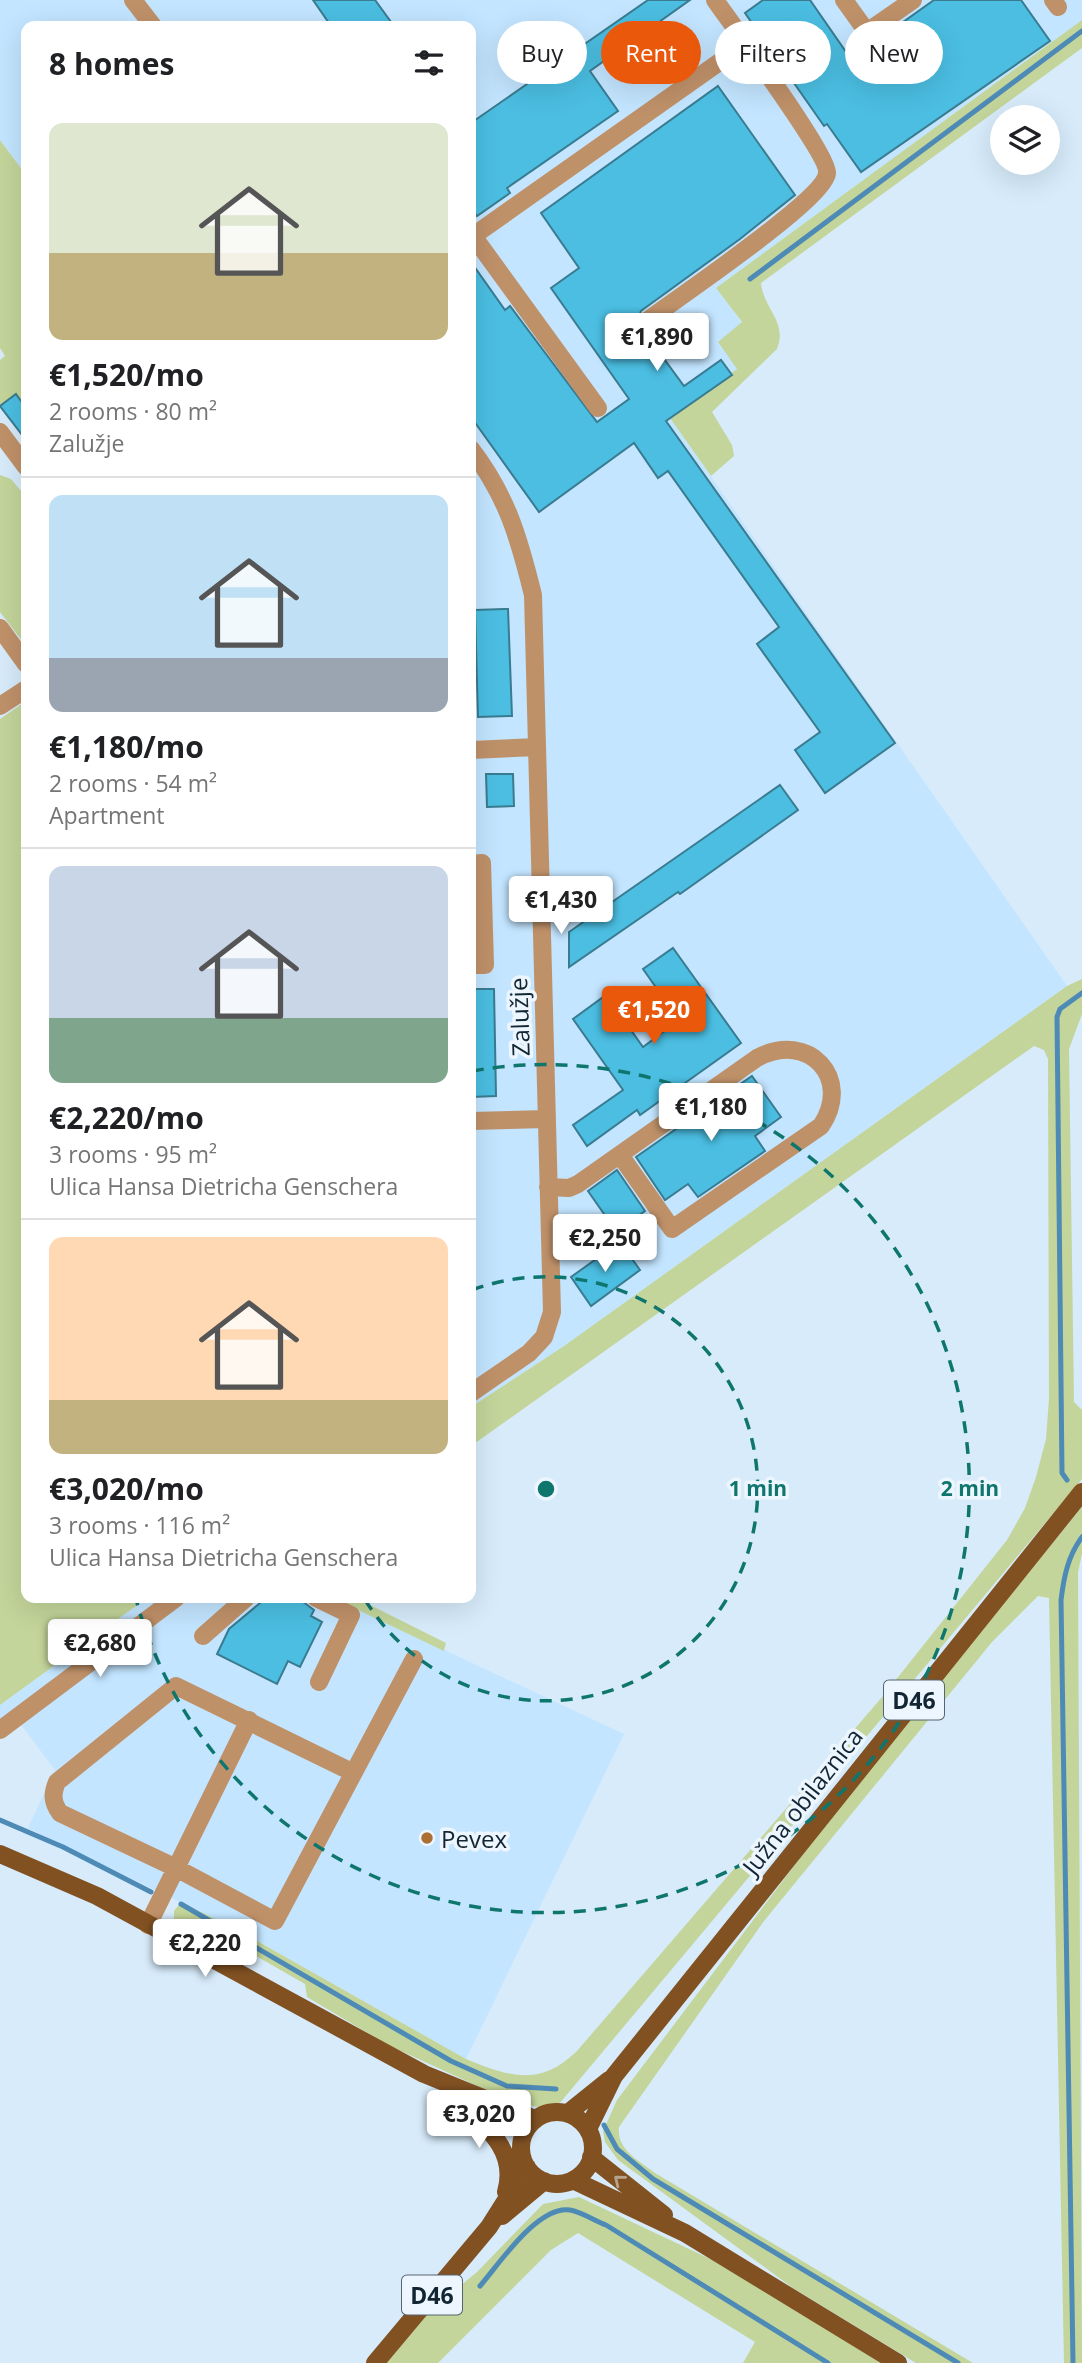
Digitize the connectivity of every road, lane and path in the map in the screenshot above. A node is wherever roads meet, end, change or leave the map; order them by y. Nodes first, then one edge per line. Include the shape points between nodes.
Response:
1 (134, 0) edge
2 (715, 0) edge
3 (844, 0) edge
4 (913, 0) edge
5 (149, 21) edge
6 (729, 21) edge
7 (715, 65) edge
8 (772, 84) edge
9 (476, 231) edge
10 (476, 240) edge
11 (648, 320) dead end
12 (598, 408) dead end
13 (1, 437) edge
14 (476, 456) edge
15 (21, 461) edge
16 (0, 628) edge
17 (21, 657) edge
18 (21, 692) edge
19 (0, 706) edge
20 (537, 747) junction
21 (476, 750) edge
22 (476, 864) edge
23 (476, 965) edge
24 (547, 1119) junction
25 (476, 1121) edge
26 (620, 1155) junction
27 (548, 1187) junction
28 (476, 1390) edge
29 (1082, 1492) edge
30 (169, 1603) edge
31 (240, 1603) edge
32 (326, 1603) edge
33 (203, 1636) dead end
34 (414, 1659) dead end
35 (318, 1682) dead end
36 (249, 1720) junction
37 (0, 1730) edge
38 (352, 1772) junction
39 (0, 1854) edge
40 (176, 1868) junction
41 (148, 1925) junction
42 (424, 2074) junction
43 (614, 2076) junction
44 (452, 2095) junction
45 (568, 2113) junction
46 (535, 2119) junction
47 (588, 2129) junction
48 (521, 2146) junction
49 (591, 2157) junction
50 (527, 2167) junction
51 (573, 2180) junction
52 (544, 2181) junction
53 (501, 2208) junction
54 (489, 2227) junction
55 (685, 2233) junction
56 (376, 2363) edge
57 (898, 2363) edge

1 - 5 street
2 - 6 street
3 - 4 street via 867,32
7 - 9 street
8 - 11 street via 828,169 819,190
10 - 12 street
13 - 15 street
14 - 20 street, Zalužje via 504,498 533,595
16 - 17 street
18 - 19 street
20 - 21 street
20 - 24 street, Zalužje
22 - 23 street via 482,863 485,965
24 - 25 street
24 - 27 street, Zalužje
26 - 26 street via 770,1051 802,1050 817,1059 831,1084 832,1110 821,1126 672,1230
26 - 27 street via 569,1188
27 - 28 street, Zalužje via 552,1312 544,1336 529,1353
29 - 43 main road, Južna obilaznica / D46
30 - 37 street
31 - 33 street
32 - 35 street via 351,1615
34 - 38 street
36 - 38 street
36 - 40 street
36 - 40 street via 176,1686 57,1782 54,1804 60,1812
38 - 40 street via 275,1921
39 - 41 main road via 97,1896
40 - 41 street
41 - 42 main road
42 - 44 main road
42 - 46 main road
43 - 45 main road, Južna obilaznica / D46
43 - 47 main road, Južna obilaznica / D46
44 - 48 main road
44 - 53 main road via 505,2152 510,2172
45 - 46 main road, Južna obilaznica / D46 via 551,2112
45 - 47 main road
46 - 48 main road
47 - 49 main road
48 - 50 main road
49 - 51 main road
55 -> 49 main road
50 - 52 main road
50 - 53 main road, D46
51 - 52 main road
51 - 55 main road
52 - 54 main road, D46
53 - 54 main road, D46
54 - 56 main road, D46
55 - 57 main road

